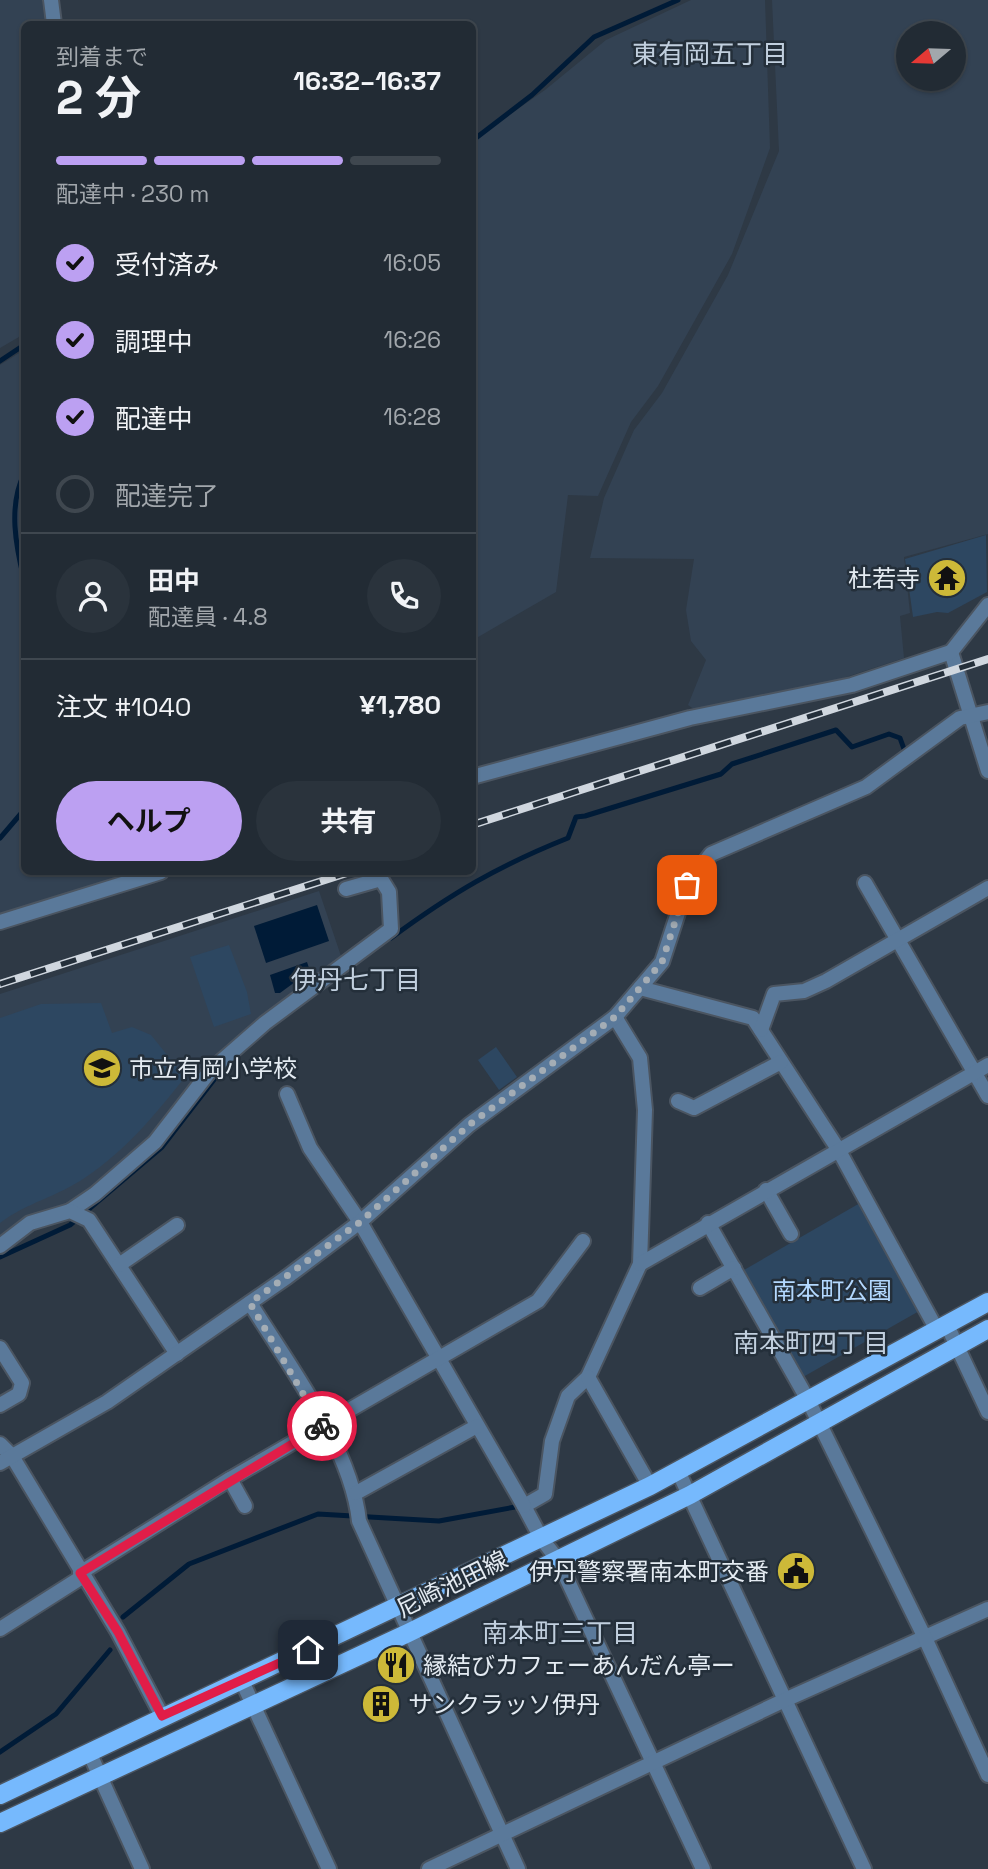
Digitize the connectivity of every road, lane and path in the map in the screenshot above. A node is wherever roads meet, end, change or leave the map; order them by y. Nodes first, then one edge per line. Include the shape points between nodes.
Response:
1 (51, 0) edge
2 (54, 21) edge
3 (988, 605) edge
4 (951, 652) junction
5 (988, 712) edge
6 (972, 717) junction
7 (988, 771) edge
8 (476, 776) edge
9 (151, 875) edge
10 (865, 883) dead end
11 (988, 888) edge
12 (346, 889) dead end
13 (0, 922) edge
14 (898, 938) junction
15 (640, 988) junction
16 (615, 1017) junction
17 (761, 1030) junction
18 (781, 1062) junction
19 (982, 1069) edge
20 (287, 1094) dead end
21 (988, 1096) edge
22 (678, 1101) dead end
23 (838, 1149) junction
24 (766, 1190) junction
25 (71, 1212) junction
26 (360, 1222) junction
27 (708, 1223) junction
28 (177, 1225) dead end
29 (791, 1234) dead end
30 (583, 1241) dead end
31 (0, 1246) edge
32 (640, 1264) junction
33 (119, 1265) junction
34 (734, 1268) junction
35 (700, 1289) dead end
36 (988, 1302) edge
37 (250, 1303) junction
38 (942, 1327) junction
39 (988, 1329) edge
40 (957, 1346) junction
41 (0, 1348) edge
42 (177, 1354) junction
43 (441, 1359) junction
44 (588, 1377) junction
45 (808, 1400) junction
46 (0, 1405) edge
47 (988, 1412) edge
48 (820, 1422) junction
49 (323, 1425) junction
50 (477, 1426) junction
51 (0, 1444) edge
52 (6, 1460) edge
53 (678, 1471) junction
54 (230, 1479) junction
55 (650, 1486) junction
56 (356, 1493) junction
57 (690, 1495) junction
58 (245, 1506) dead end
59 (524, 1506) junction
60 (541, 1538) junction
61 (558, 1560) junction
62 (81, 1575) junction
63 (396, 1607) junction
64 (988, 1609) edge
65 (0, 1629) edge
66 (408, 1633) junction
67 (925, 1639) junction
68 (242, 1681) junction
69 (787, 1699) junction
70 (253, 1704) junction
71 (162, 1716) junction
72 (89, 1752) junction
73 (655, 1762) junction
74 (99, 1775) junction
75 (988, 1775) edge
76 (0, 1795) edge
77 (0, 1823) edge
78 (502, 1836) junction
79 (142, 1869) edge
80 (330, 1869) edge
81 (429, 1869) edge
82 (518, 1869) edge
83 (703, 1869) edge
84 (864, 1869) edge

1 - 2 street
3 - 4 street
4 - 6 street
4 - 8 street via 852,685 690,718
5 - 6 street
6 - 7 street
6 - 15 street via 960,718 866,788 711,854 687,885 662,962
9 - 13 street
10 - 14 street
11 - 14 street
12 - 25 street via 381,879 390,892 391,929 265,1023 210,1071 155,1142
14 - 17 street via 804,991 774,995
14 - 19 street
15 - 16 street
15 - 17 street via 753,1018
16 - 26 street via 469,1125
16 - 32 street via 640,1058 645,1110
17 - 18 street
18 - 22 street via 694,1108
18 - 23 street
19 - 21 street
19 - 23 street
20 - 26 street via 328,1180
23 - 24 street
23 - 38 street
24 - 27 street
24 - 29 street
25 - 31 street via 30,1223
25 - 33 street via 89,1220
26 - 37 street
26 - 43 street
27 - 32 street
27 - 34 street
28 - 33 street
30 - 43 street via 538,1301
32 - 44 street
33 - 42 street
34 - 35 street
34 - 45 street
36 - 38 main road, 尼崎池田線
37 - 42 street
37 - 49 street
38 - 40 street
38 - 45 main road, 尼崎池田線
39 - 40 main road, 尼崎池田線
40 - 47 street
40 - 48 main road, 尼崎池田線
41 - 46 street via 22,1383 19,1394
42 - 52 street via 107,1402
43 - 49 street
43 - 50 street
44 - 55 street
44 - 59 street via 568,1396 552,1441 545,1494
45 - 48 street
45 - 53 main road, 尼崎池田線
48 - 57 main road, 尼崎池田線
48 - 67 street
49 - 54 street
49 - 56 street
50 - 56 street
50 - 59 street
51 - 52 street
52 - 62 street
53 - 55 main road, 尼崎池田線
53 - 57 street
54 - 58 street
54 - 62 street
55 - 60 main road, 尼崎池田線
56 - 63 street via 359,1521
57 - 61 main road, 尼崎池田線
57 - 69 street
59 - 60 street
60 - 61 street
60 - 63 main road, 尼崎池田線
61 - 66 main road, 尼崎池田線
61 - 73 street
62 - 65 street
62 - 71 street via 118,1632
63 - 66 street
63 - 68 main road, 尼崎池田線
64 - 67 street
66 - 70 main road, 尼崎池田線
66 - 78 street
67 - 69 street
67 - 75 street
68 - 70 street
68 - 71 main road, 尼崎池田線
69 - 73 street
69 - 84 street
70 - 74 main road, 尼崎池田線
70 - 80 street
71 - 72 main road, 尼崎池田線
72 - 74 street
72 - 76 main road, 尼崎池田線
73 - 78 street
73 - 83 street
74 - 77 main road, 尼崎池田線
74 - 79 street
78 - 81 street
78 - 82 street

